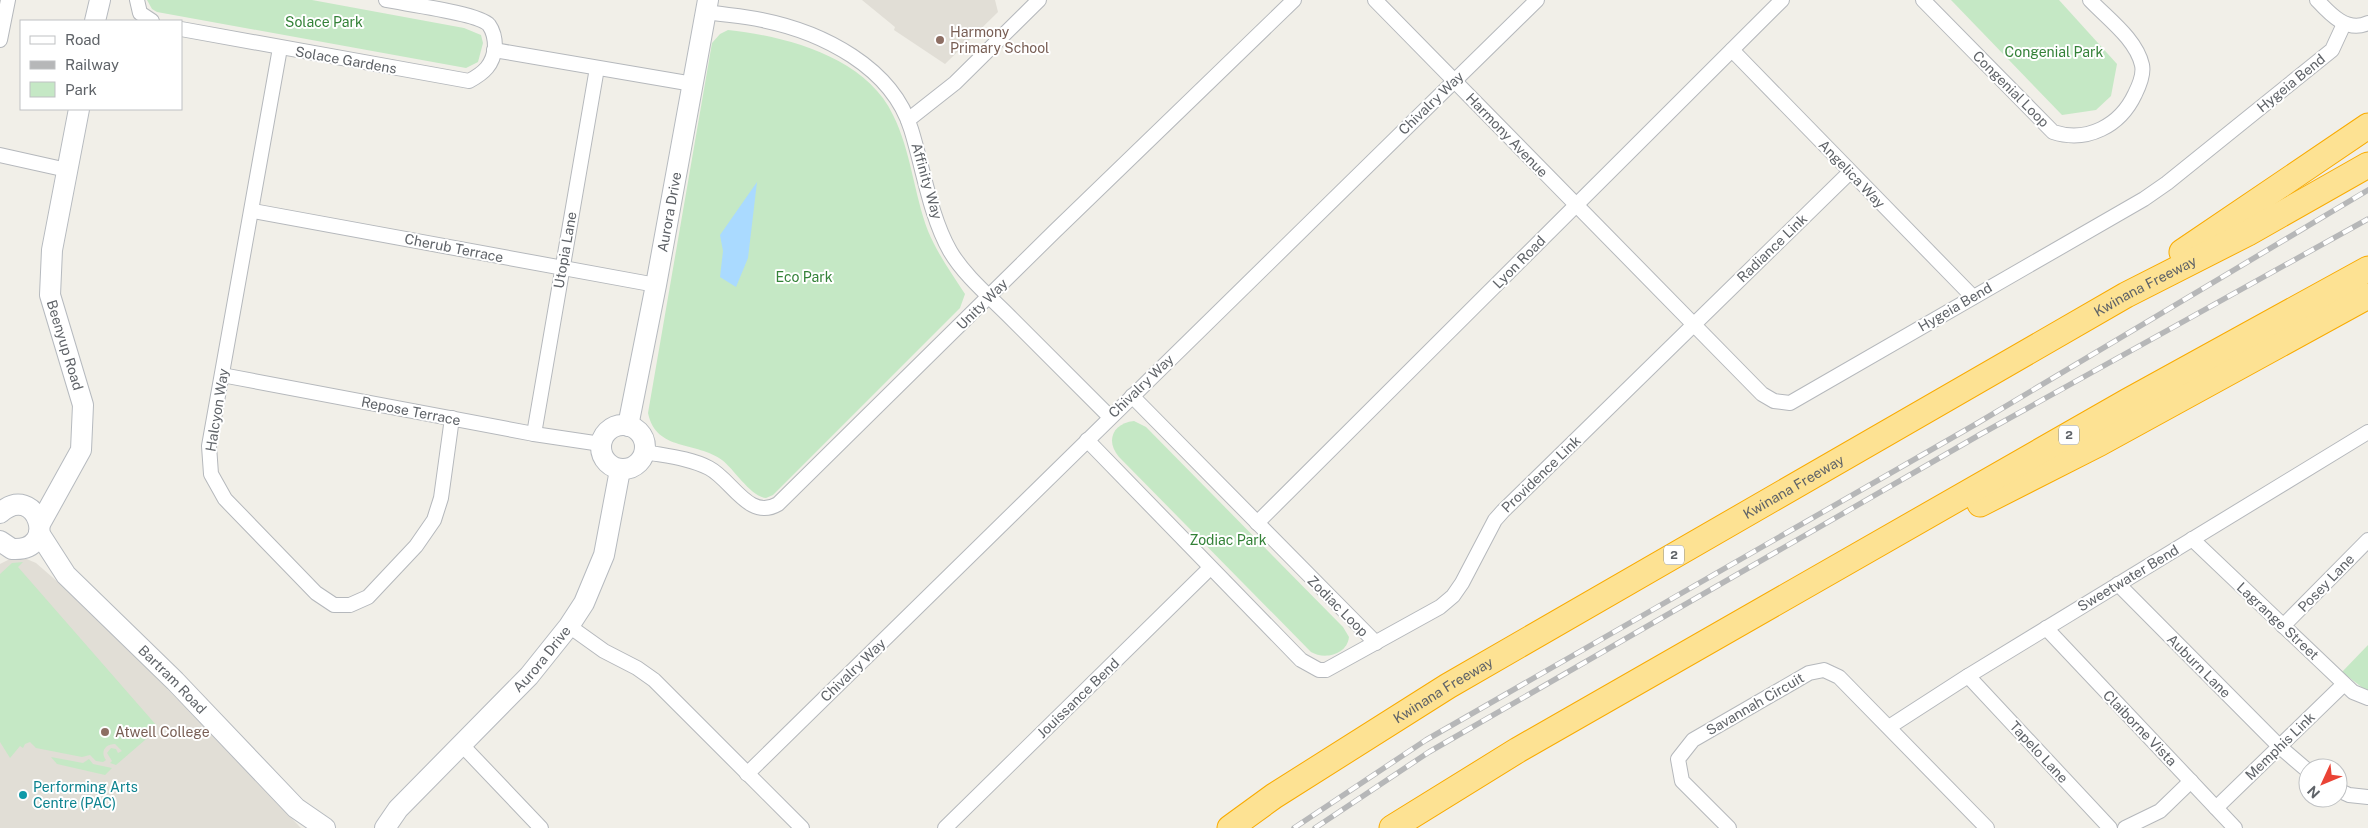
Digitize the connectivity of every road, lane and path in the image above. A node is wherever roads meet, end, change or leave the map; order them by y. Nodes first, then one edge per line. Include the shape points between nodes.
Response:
1 (8, 0) edge
2 (100, 0) edge
3 (137, 0) edge
4 (386, 0) edge
5 (1039, 0) edge
6 (1294, 0) edge
7 (1374, 0) edge
8 (1536, 0) edge
9 (1782, 0) edge
10 (1923, 0) edge
11 (2090, 0) edge
12 (2317, 0) edge
13 (707, 6) edge
14 (96, 20) edge
15 (150, 20) edge
16 (2368, 23) edge
17 (2344, 24) junction
18 (182, 29) edge
19 (0, 40) edge
20 (280, 48) junction
21 (494, 50) junction
22 (1732, 50) junction
23 (597, 68) junction
24 (1454, 81) junction
25 (693, 84) junction
26 (79, 110) edge
27 (908, 120) junction
28 (2368, 126) edge
29 (0, 155) edge
30 (2368, 164) edge
31 (67, 170) junction
32 (1850, 172) junction
33 (1576, 206) junction
34 (253, 210) junction
35 (562, 268) junction
36 (2368, 269) edge
37 (656, 286) junction
38 (2126, 295) junction
39 (2368, 296) edge
40 (990, 297) junction
41 (1973, 297) junction
42 (1694, 325) junction
43 (222, 375) junction
44 (1132, 396) junction
45 (1110, 417) junction
46 (452, 418) junction
47 (628, 426) junction
48 (534, 434) junction
49 (2365, 438) edge
50 (1087, 440) junction
51 (601, 444) junction
52 (645, 452) junction
53 (620, 470) junction
54 (59, 487) junction
55 (10, 505) edge
56 (1257, 523) junction
57 (40, 529) junction
58 (2192, 539) junction
59 (2368, 540) edge
60 (8, 549) edge
61 (1860, 554) junction
62 (1210, 568) junction
63 (66, 575) junction
64 (2118, 584) junction
65 (569, 626) junction
66 (2284, 626) junction
67 (2046, 628) junction
68 (1376, 643) junction
69 (1968, 676) junction
70 (2344, 684) junction
71 (2368, 698) edge
72 (1889, 727) junction
73 (461, 744) junction
74 (2280, 746) junction
75 (2298, 763) edge
76 (747, 774) junction
77 (2192, 782) junction
78 (2348, 795) edge
79 (2368, 796) edge
80 (296, 808) junction
81 (2216, 808) junction
82 (398, 809) junction
83 (308, 828) edge
84 (325, 828) edge
85 (369, 828) edge
86 (386, 828) edge
87 (541, 828) edge
88 (802, 828) edge
89 (945, 828) edge
90 (1230, 828) edge
91 (1392, 828) edge
92 (1729, 828) edge
93 (1987, 828) edge
94 (2110, 828) edge
95 (2125, 828) edge
96 (2236, 828) edge

1 - 19 street
2 - 14 street
3 - 15 street via 140,13
4 - 21 street via 474,16 489,24 496,39
5 - 27 street via 955,83
6 - 40 street, Unity Way
7 - 24 street, Harmony Avenue
8 - 24 street, Chivalry Way
9 - 22 street, Lyon Road
10 - 11 street, Congenial Loop via 2053,132 2066,136 2100,131 2116,120 2129,106 2139,85 2142,67 2136,47
12 - 17 street
13 - 25 street, Aurora Drive
13 - 27 street, Affinity Way via 816,37 848,54 875,74 896,96
16 - 17 street via 2362,26
17 - 41 street, Hygeia Bend via 2332,50 2167,183
18 - 20 street, Solace Gardens
20 - 21 street, Solace Gardens via 469,82 483,73 493,60
20 - 34 street, Halcyon Way
21 - 23 street
22 - 32 street, Angelica Way
22 - 33 street, Lyon Road
23 - 25 street
23 - 35 street, Utopia Lane
24 - 33 street, Harmony Avenue
24 - 44 street, Chivalry Way
25 - 37 street, Aurora Drive
26 - 31 street, Beenyup Road
27 - 40 street, Affinity Way via 950,251
28 - 38 highway, 2 via 2145,277
29 - 31 street
30 - 38 highway, Kwinana Freeway / 2 via 2248,233
31 - 54 street, Beenyup Road via 52,250 50,295 83,405 81,450
32 - 41 street, Angelica Way
32 - 42 street, Radiance Link
33 - 42 street, Hygeia Bend
33 - 56 street, Lyon Road
34 - 35 street, Cherub Terrace
34 - 43 street, Halcyon Way
35 - 37 street, Cherub Terrace
35 - 48 street, Utopia Lane
36 - 61 highway, 2
37 - 47 street, Aurora Drive
38 - 90 highway, Kwinana Freeway / 2 via 1448,686 1274,796
39 - 61 highway, 2 via 1991,498 1897,545
40 - 45 street, Affinity Way
40 - 52 street, Unity Way via 773,507 754,507 720,474 708,467
41 - 42 street, Hygeia Bend via 1790,403 1774,401 1762,394
42 - 68 street, Providence Link via 1503,511 1453,596 1440,607
43 - 46 street, Repose Terrace
43 - 46 street, Halcyon Way via 209,446 211,474 225,499 316,593 334,605 350,605 368,597 416,546 434,520 441,498
44 - 45 street, Chivalry Way
44 - 56 street, Zodiac Loop
45 - 50 street, Chivalry Way
46 - 48 street, Repose Terrace
47 - 51 street via 614,427
47 - 52 street via 644,438
48 - 51 street, Repose Terrace
49 - 58 street, Sweetwater Bend
50 - 62 street, Zodiac Loop
50 - 76 street, Chivalry Way
51 - 53 street via 607,463
52 - 53 street via 633,468
53 - 65 street, Aurora Drive via 604,555 584,603
54 - 55 street
54 - 57 street, Beenyup Road
55 - 57 street, Bartram Road via 31,509 37,516
56 - 68 street, Zodiac Loop
57 - 60 street, Beenyup Road via 36,541 29,547
57 - 63 street, Bartram Road
58 - 64 street, Sweetwater Bend
58 - 66 street, Lagrange Street
59 - 66 street, Posey Lane
60 - 63 street, Bartram Road
61 - 91 highway, 2 via 1518,750
62 - 68 street, Zodiac Loop via 1301,660 1312,667 1326,670
62 - 89 street, Jouissance Bend
63 - 80 street, Bartram Road via 175,681
64 - 67 street, Sweetwater Bend
64 - 74 street, Auburn Lane
65 - 73 street, Aurora Drive via 529,676
65 - 76 street via 654,680
66 - 70 street, Lagrange Street
67 - 69 street, Sweetwater Bend
67 - 77 street, Claiborne Vista
69 - 72 street, Sweetwater Bend
69 - 94 street, Tapelo Lane
70 - 71 street, Lagrange Street
70 - 74 street, Memphis Link
72 - 92 street, Savannah Circuit via 1839,677 1824,670 1809,673 1693,740 1678,759 1682,782
72 - 93 street, Savannah Circuit
73 - 82 street, Aurora Drive
73 - 87 street
74 - 75 street, Auburn Lane
74 - 81 street, Memphis Link
76 - 88 street
77 - 81 street, Claiborne Vista
77 - 95 street via 2160,811
78 - 79 street
80 - 83 street, Bartram Road
80 - 84 street, Bartram Road
81 - 96 street, Claiborne Vista
82 - 85 street, Aurora Drive
82 - 86 street, Aurora Drive

